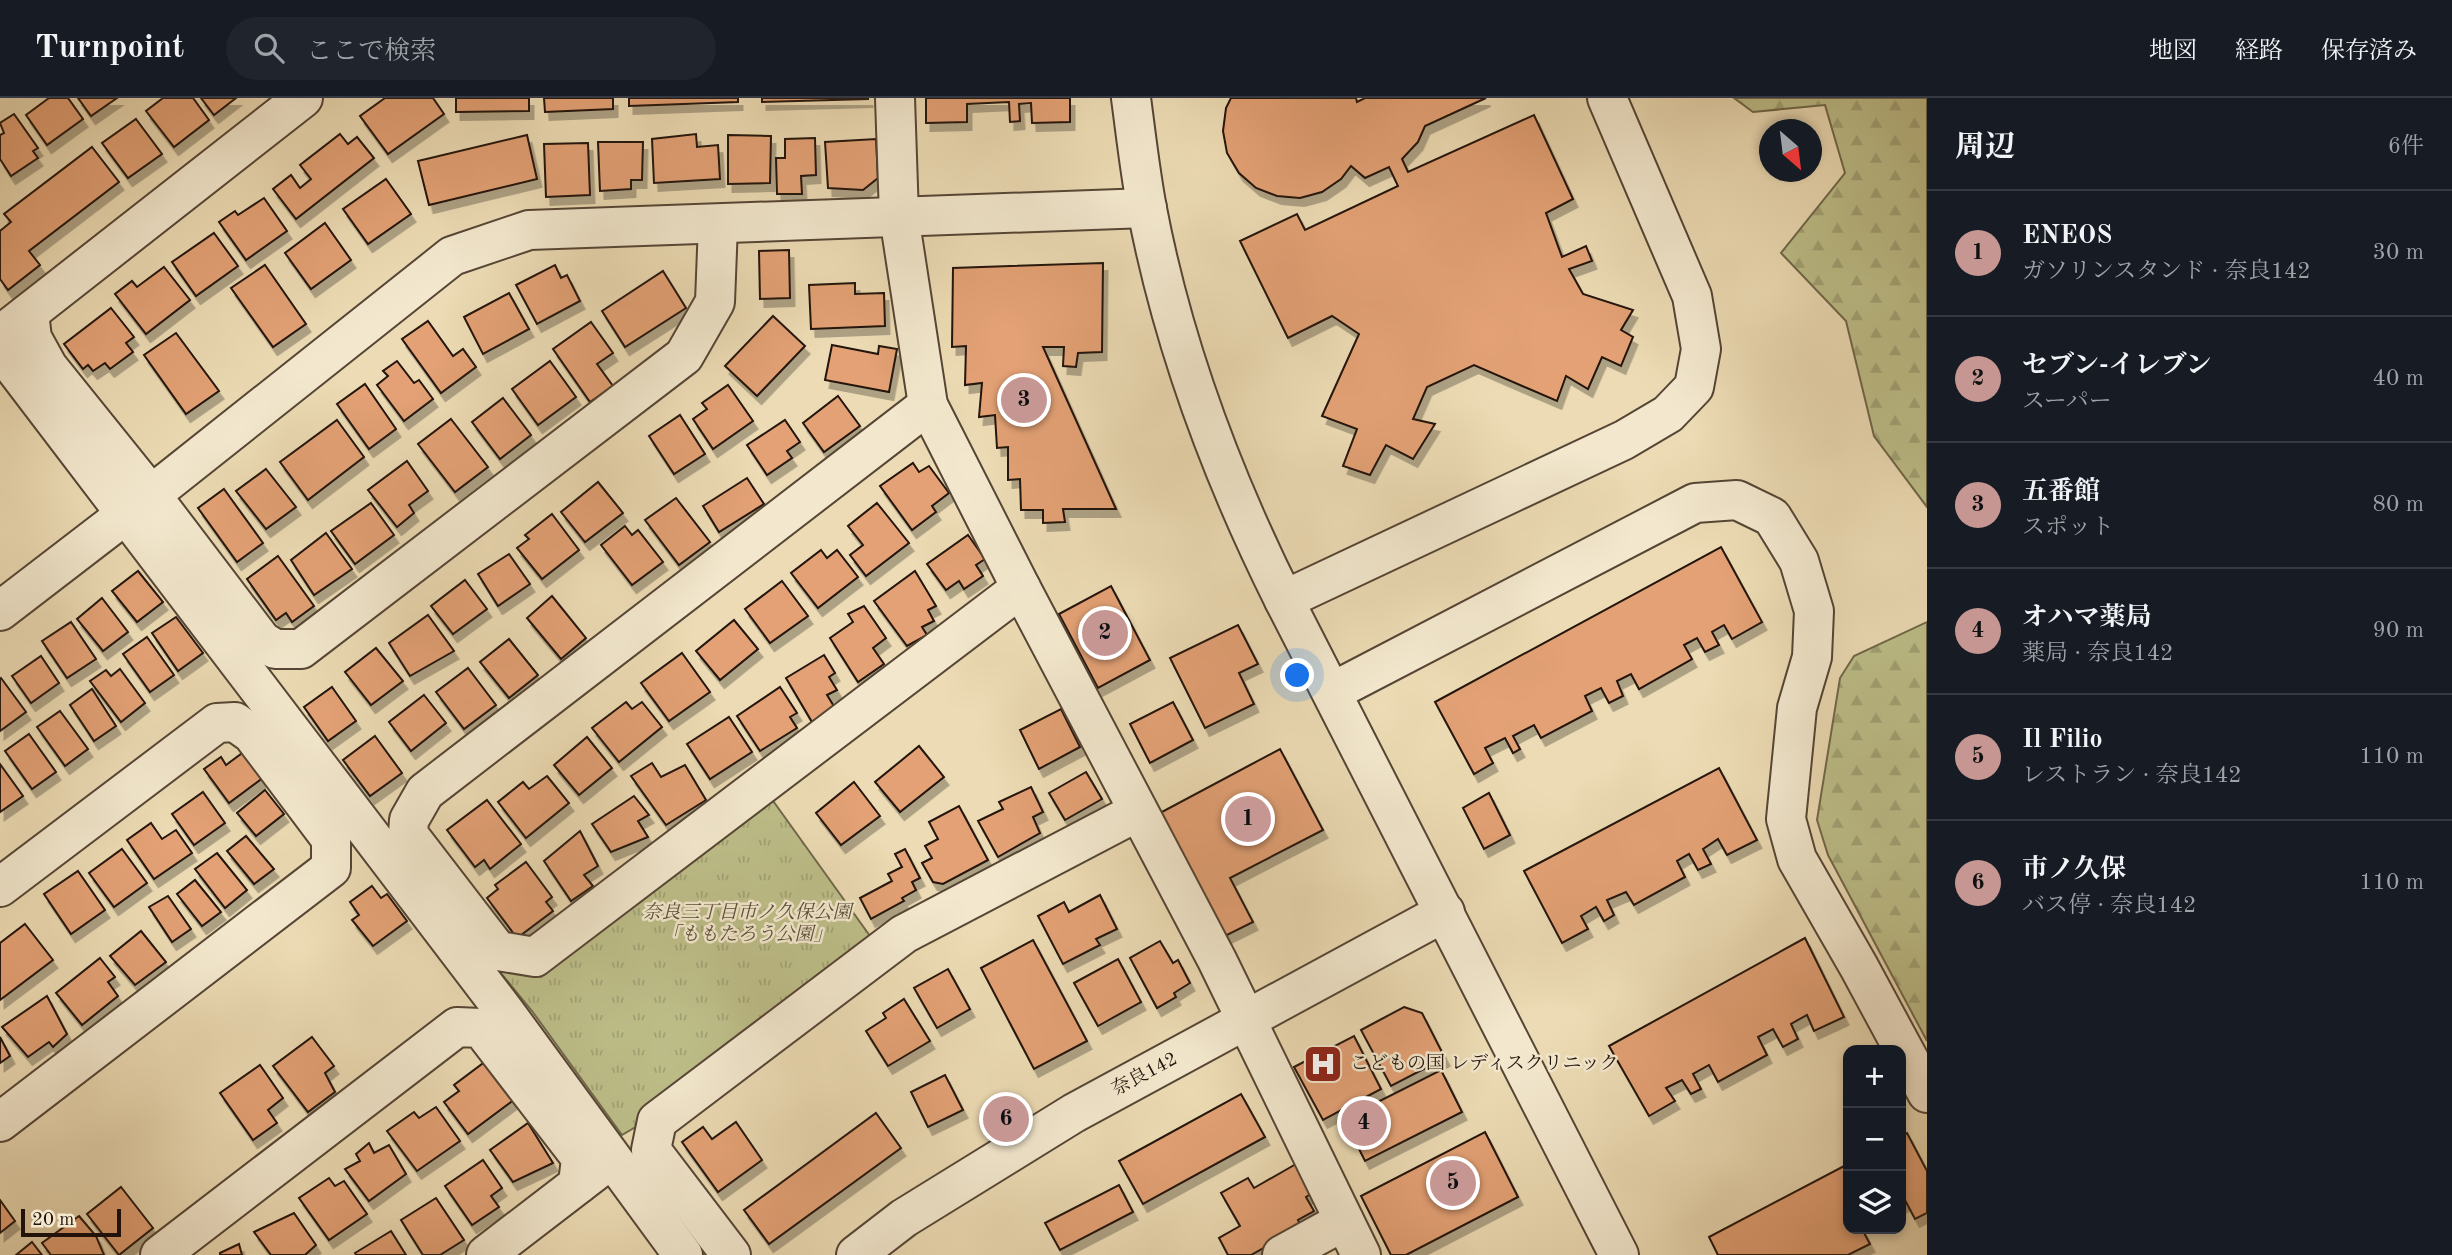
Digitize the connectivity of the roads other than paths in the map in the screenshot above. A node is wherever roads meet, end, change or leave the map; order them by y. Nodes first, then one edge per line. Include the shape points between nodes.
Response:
1 (303, 98) edge
2 (895, 98) edge
3 (1131, 98) edge
4 (1607, 98) edge
5 (1147, 208) junction
6 (899, 216) junction
7 (718, 224) junction
8 (14, 324) edge
9 (0, 349) edge
10 (928, 405) junction
11 (138, 504) junction
12 (1021, 589) junction
13 (1284, 600) junction
14 (0, 611) edge
15 (301, 649) junction
16 (258, 688) junction
17 (1332, 692) junction
18 (217, 723) junction
19 (1138, 811) junction
20 (408, 820) junction
21 (372, 838) junction
22 (331, 868) junction
23 (0, 887) edge
24 (1445, 912) junction
25 (495, 999) junction
26 (1246, 1020) junction
27 (457, 1027) junction
28 (1927, 1093) edge
29 (0, 1122) edge
30 (651, 1150) junction
31 (613, 1158) junction
32 (578, 1184) junction
33 (1344, 1222) junction
34 (675, 1244) edge
35 (160, 1255) edge
36 (486, 1255) edge
37 (730, 1255) edge
38 (856, 1255) edge
39 (1282, 1255) edge
40 (1362, 1255) edge
41 (1619, 1255) edge

1 - 8 street
2 - 6 street
3 - 5 street
4 - 13 street via 1692,296 1701,349 1694,387 1668,414 1624,440
5 - 6 street
5 - 13 street via 1182,352 1236,499
6 - 7 street
6 - 10 street
7 - 11 street via 528,230 452,256
7 - 15 street via 715,302 684,356
8 - 11 street via 32,338
9 - 11 street
10 - 12 street
10 - 20 street via 440,779 425,792
11 - 14 street
11 - 15 street via 262,641 275,649
11 - 16 street
12 - 19 street
12 - 20 street via 535,957 498,951 408,834
13 - 17 street
15 - 16 street
16 - 18 street
16 - 21 street
17 - 24 street
17 - 28 street via 1695,503 1737,500 1772,517 1799,561 1814,611 1812,657 1797,708 1786,819 1797,859
18 - 22 street via 235,722 252,734 331,839
18 - 23 street
19 - 26 street
19 - 30 street via 904,934 657,1121
20 - 21 street via 394,821
21 - 22 street
21 - 25 street
22 - 29 street
24 - 26 street, 奈良142
24 - 41 street
25 - 27 street
25 - 31 street
26 - 33 street
26 - 38 street, 奈良142 via 1074,1113 904,1218
27 - 32 street via 481,1028 496,1047 581,1158
27 - 35 street
30 - 31 street
30 - 37 street
31 - 32 street
31 - 34 street
32 - 36 street
33 - 39 street
33 - 40 street

